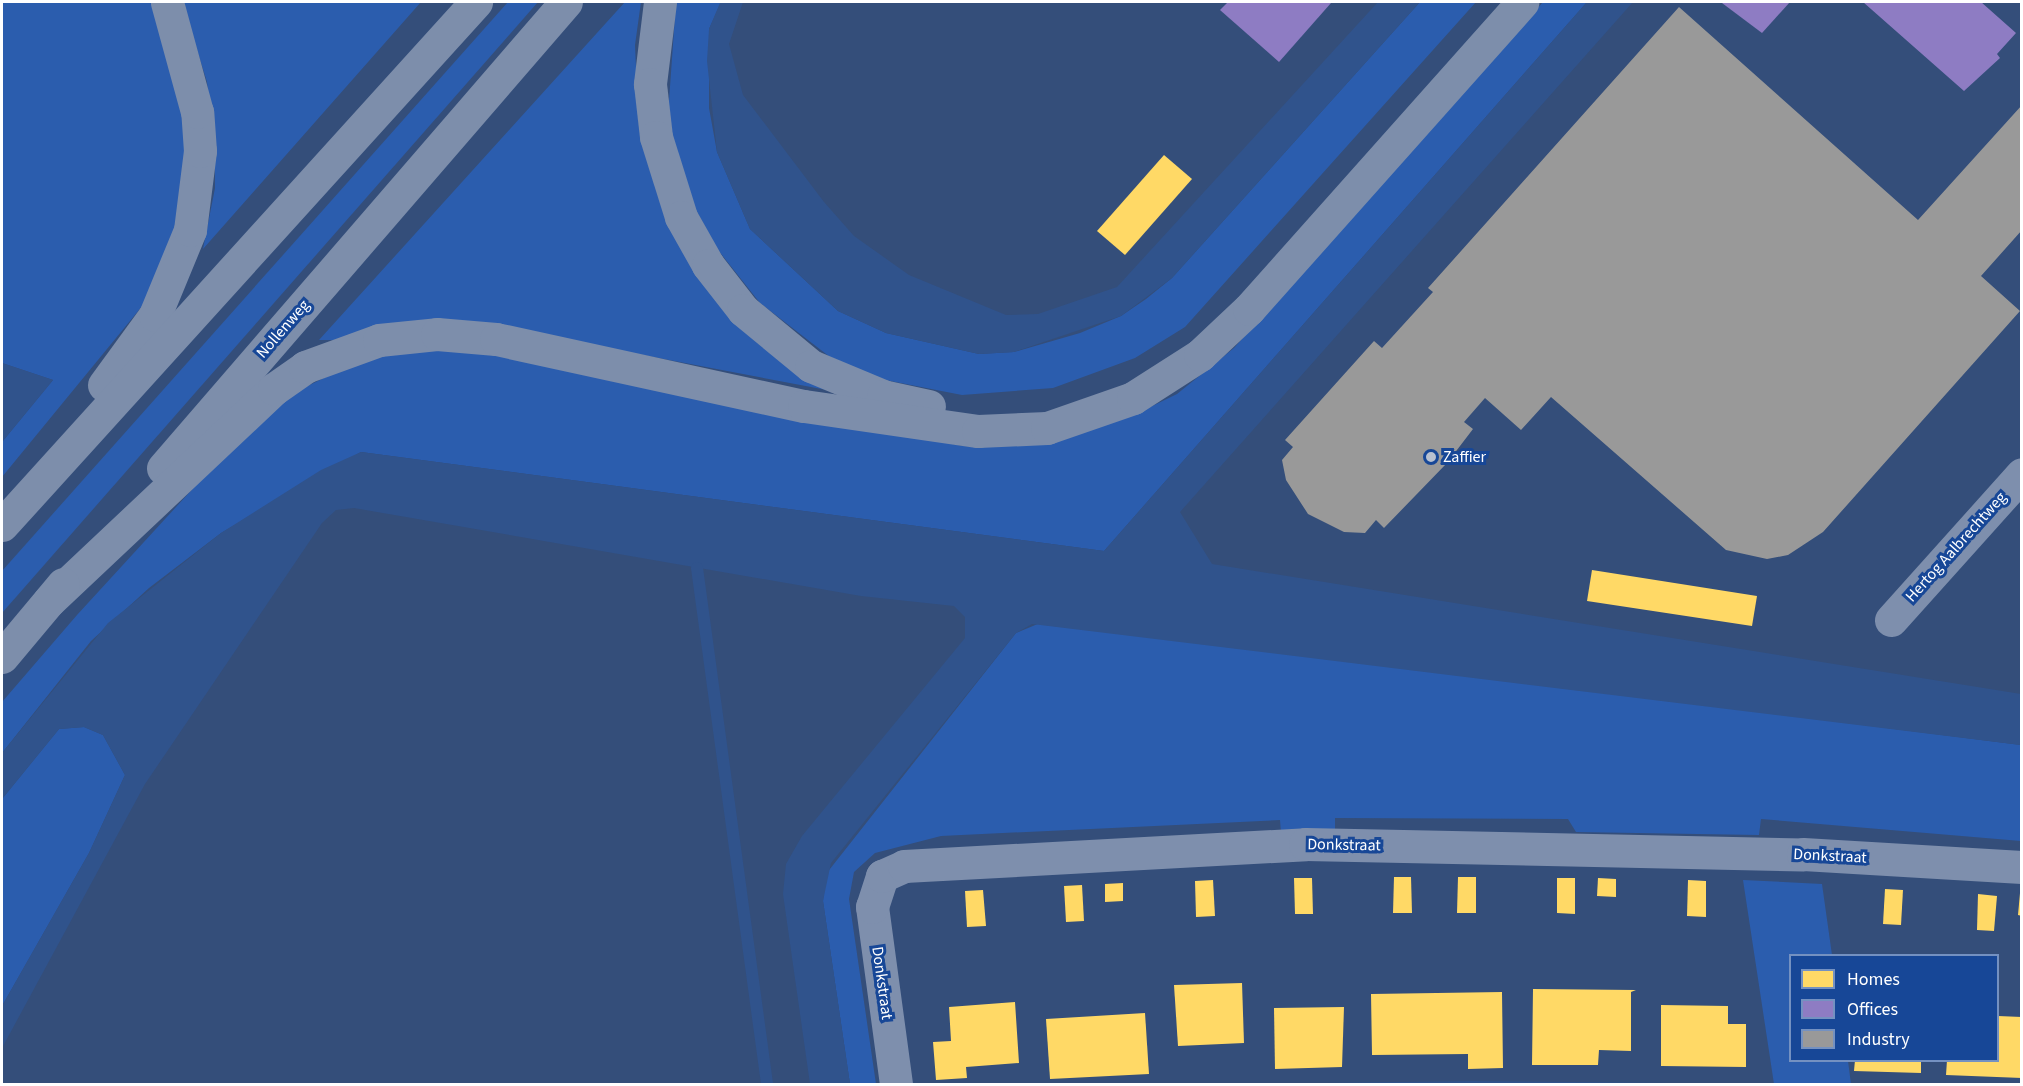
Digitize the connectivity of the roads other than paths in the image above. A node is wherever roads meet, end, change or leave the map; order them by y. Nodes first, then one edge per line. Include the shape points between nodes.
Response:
1 (167, 2) edge
2 (476, 2) edge
3 (566, 2) edge
4 (660, 2) edge
5 (1496, 2) edge
6 (1523, 2) edge
7 (2022, 474) edge
8 (5, 521) edge
9 (49, 601) junction
10 (1890, 620) dead end
11 (2, 657) edge
12 (2022, 867) edge
13 (896, 1084) edge

1 - 8 highway via 197,112 200,151 190,230 155,315
2 - 8 highway
3 - 9 highway, Nollenweg
4 - 5 highway via 650,84 656,137 681,217 708,265 743,310 812,366 883,396 973,411 1018,410 1094,393 1189,340 1243,292
6 - 9 highway via 1249,309 1200,355 1133,398 1047,428 978,431 804,406 496,339 437,334 379,340 306,367 274,389
7 - 10 street, Hertog Aalbrechtweg
9 - 11 highway, Nollenweg
12 - 13 street, Donkstraat via 1803,854 1305,844 904,866 882,876 872,907

